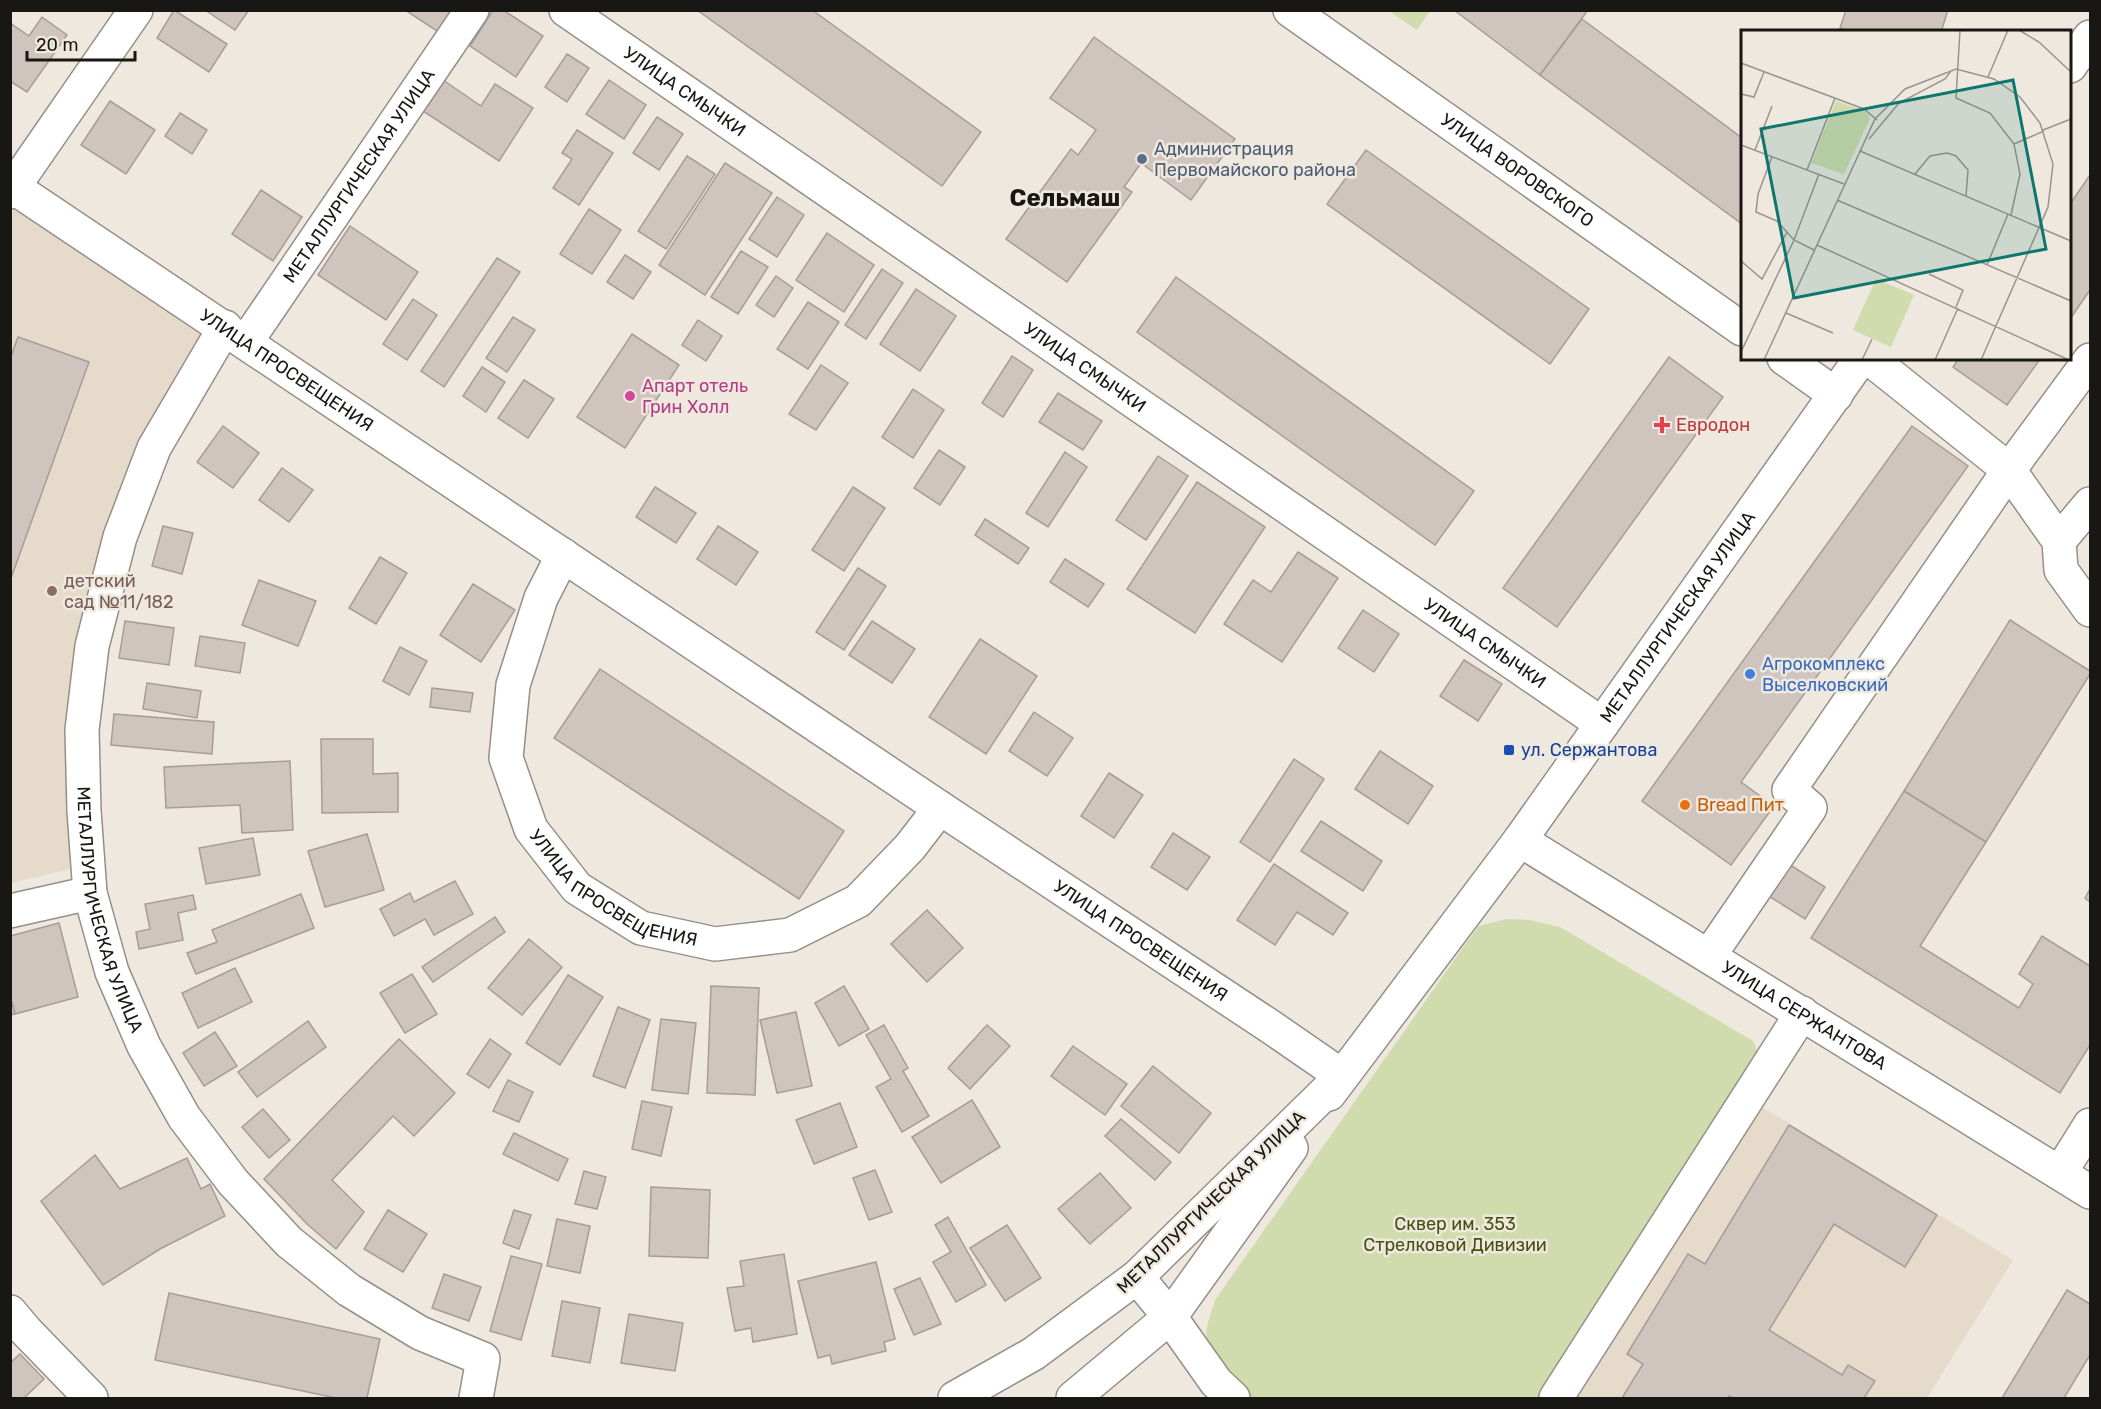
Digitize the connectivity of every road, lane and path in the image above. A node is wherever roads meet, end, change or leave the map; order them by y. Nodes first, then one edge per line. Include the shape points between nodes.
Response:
1 (136, 10) edge
2 (472, 10) edge
3 (566, 10) edge
4 (1290, 10) edge
5 (2091, 37) edge
6 (2071, 65) edge
7 (12, 188) edge
8 (1741, 328) edge
9 (236, 334) junction
10 (1787, 360) edge
11 (1860, 360) edge
12 (1872, 360) edge
13 (2091, 360) edge
14 (1836, 395) junction
15 (2009, 470) junction
16 (2091, 504) edge
17 (2059, 541) junction
18 (563, 555) junction
19 (2091, 610) edge
20 (1602, 724) junction
21 (940, 808) junction
22 (1520, 840) junction
23 (90, 893) junction
24 (10, 911) edge
25 (1709, 956) junction
26 (1802, 1013) junction
27 (1341, 1076) junction
28 (2091, 1125) edge
29 (2060, 1173) junction
30 (2091, 1192) edge
31 (1137, 1277) junction
32 (10, 1312) edge
33 (1170, 1317) junction
34 (92, 1398) edge
35 (477, 1398) edge
36 (954, 1398) edge
37 (1073, 1398) edge
38 (1233, 1398) edge
39 (1556, 1398) edge

1 - 7 street
2 - 9 street, МЕТАЛЛУРГИЧЕСКАЯ УЛИЦА
3 - 20 street, УЛИЦА СМЫЧКИ
4 - 8 street, УЛИЦА ВОРОВСКОГО
5 - 6 street
7 - 9 street, УЛИЦА ПРОСВЕЩЕНИЯ
9 - 18 street, УЛИЦА ПРОСВЕЩЕНИЯ
9 - 23 street, МЕТАЛЛУРГИЧЕСКАЯ УЛИЦА via 154,448 120,537 92,646 82,730
10 - 14 street
11 - 14 street, МЕТАЛЛУРГИЧЕСКАЯ УЛИЦА
12 - 15 street
13 - 15 street
14 - 20 street, МЕТАЛЛУРГИЧЕСКАЯ УЛИЦА
15 - 17 street
15 - 25 street via 1789,790 1810,808
16 - 17 street
17 - 19 street via 2061,570
18 - 21 street, УЛИЦА ПРОСВЕЩЕНИЯ
18 - 21 street, УЛИЦА ПРОСВЕЩЕНИЯ via 541,598 513,685 506,758 531,829 578,888 641,928 715,944 790,935 858,901 910,847
20 - 22 street, МЕТАЛЛУРГИЧЕСКАЯ УЛИЦА
21 - 27 street, УЛИЦА ПРОСВЕЩЕНИЯ
22 - 25 street, УЛИЦА СЕРЖАНТОВА
22 - 27 street, МЕТАЛЛУРГИЧЕСКАЯ УЛИЦА
23 - 24 street
23 - 35 street, МЕТАЛЛУРГИЧЕСКАЯ УЛИЦА via 112,972 144,1046 184,1117 234,1182 289,1242 349,1290 420,1333 483,1359
25 - 26 street, УЛИЦА СЕРЖАНТОВА
26 - 29 street, УЛИЦА СЕРЖАНТОВА
26 - 39 street
27 - 31 street, МЕТАЛЛУРГИЧЕСКАЯ УЛИЦА
27 - 33 street, МЕТАЛЛУРГИЧЕСКАЯ УЛИЦА
28 - 29 street
29 - 30 street, УЛИЦА СЕРЖАНТОВА
31 - 33 street
31 - 36 street, МЕТАЛЛУРГИЧЕСКАЯ УЛИЦА via 1033,1354
32 - 34 street
33 - 37 street, МЕТАЛЛУРГИЧЕСКАЯ УЛИЦА
33 - 38 street via 1216,1382

